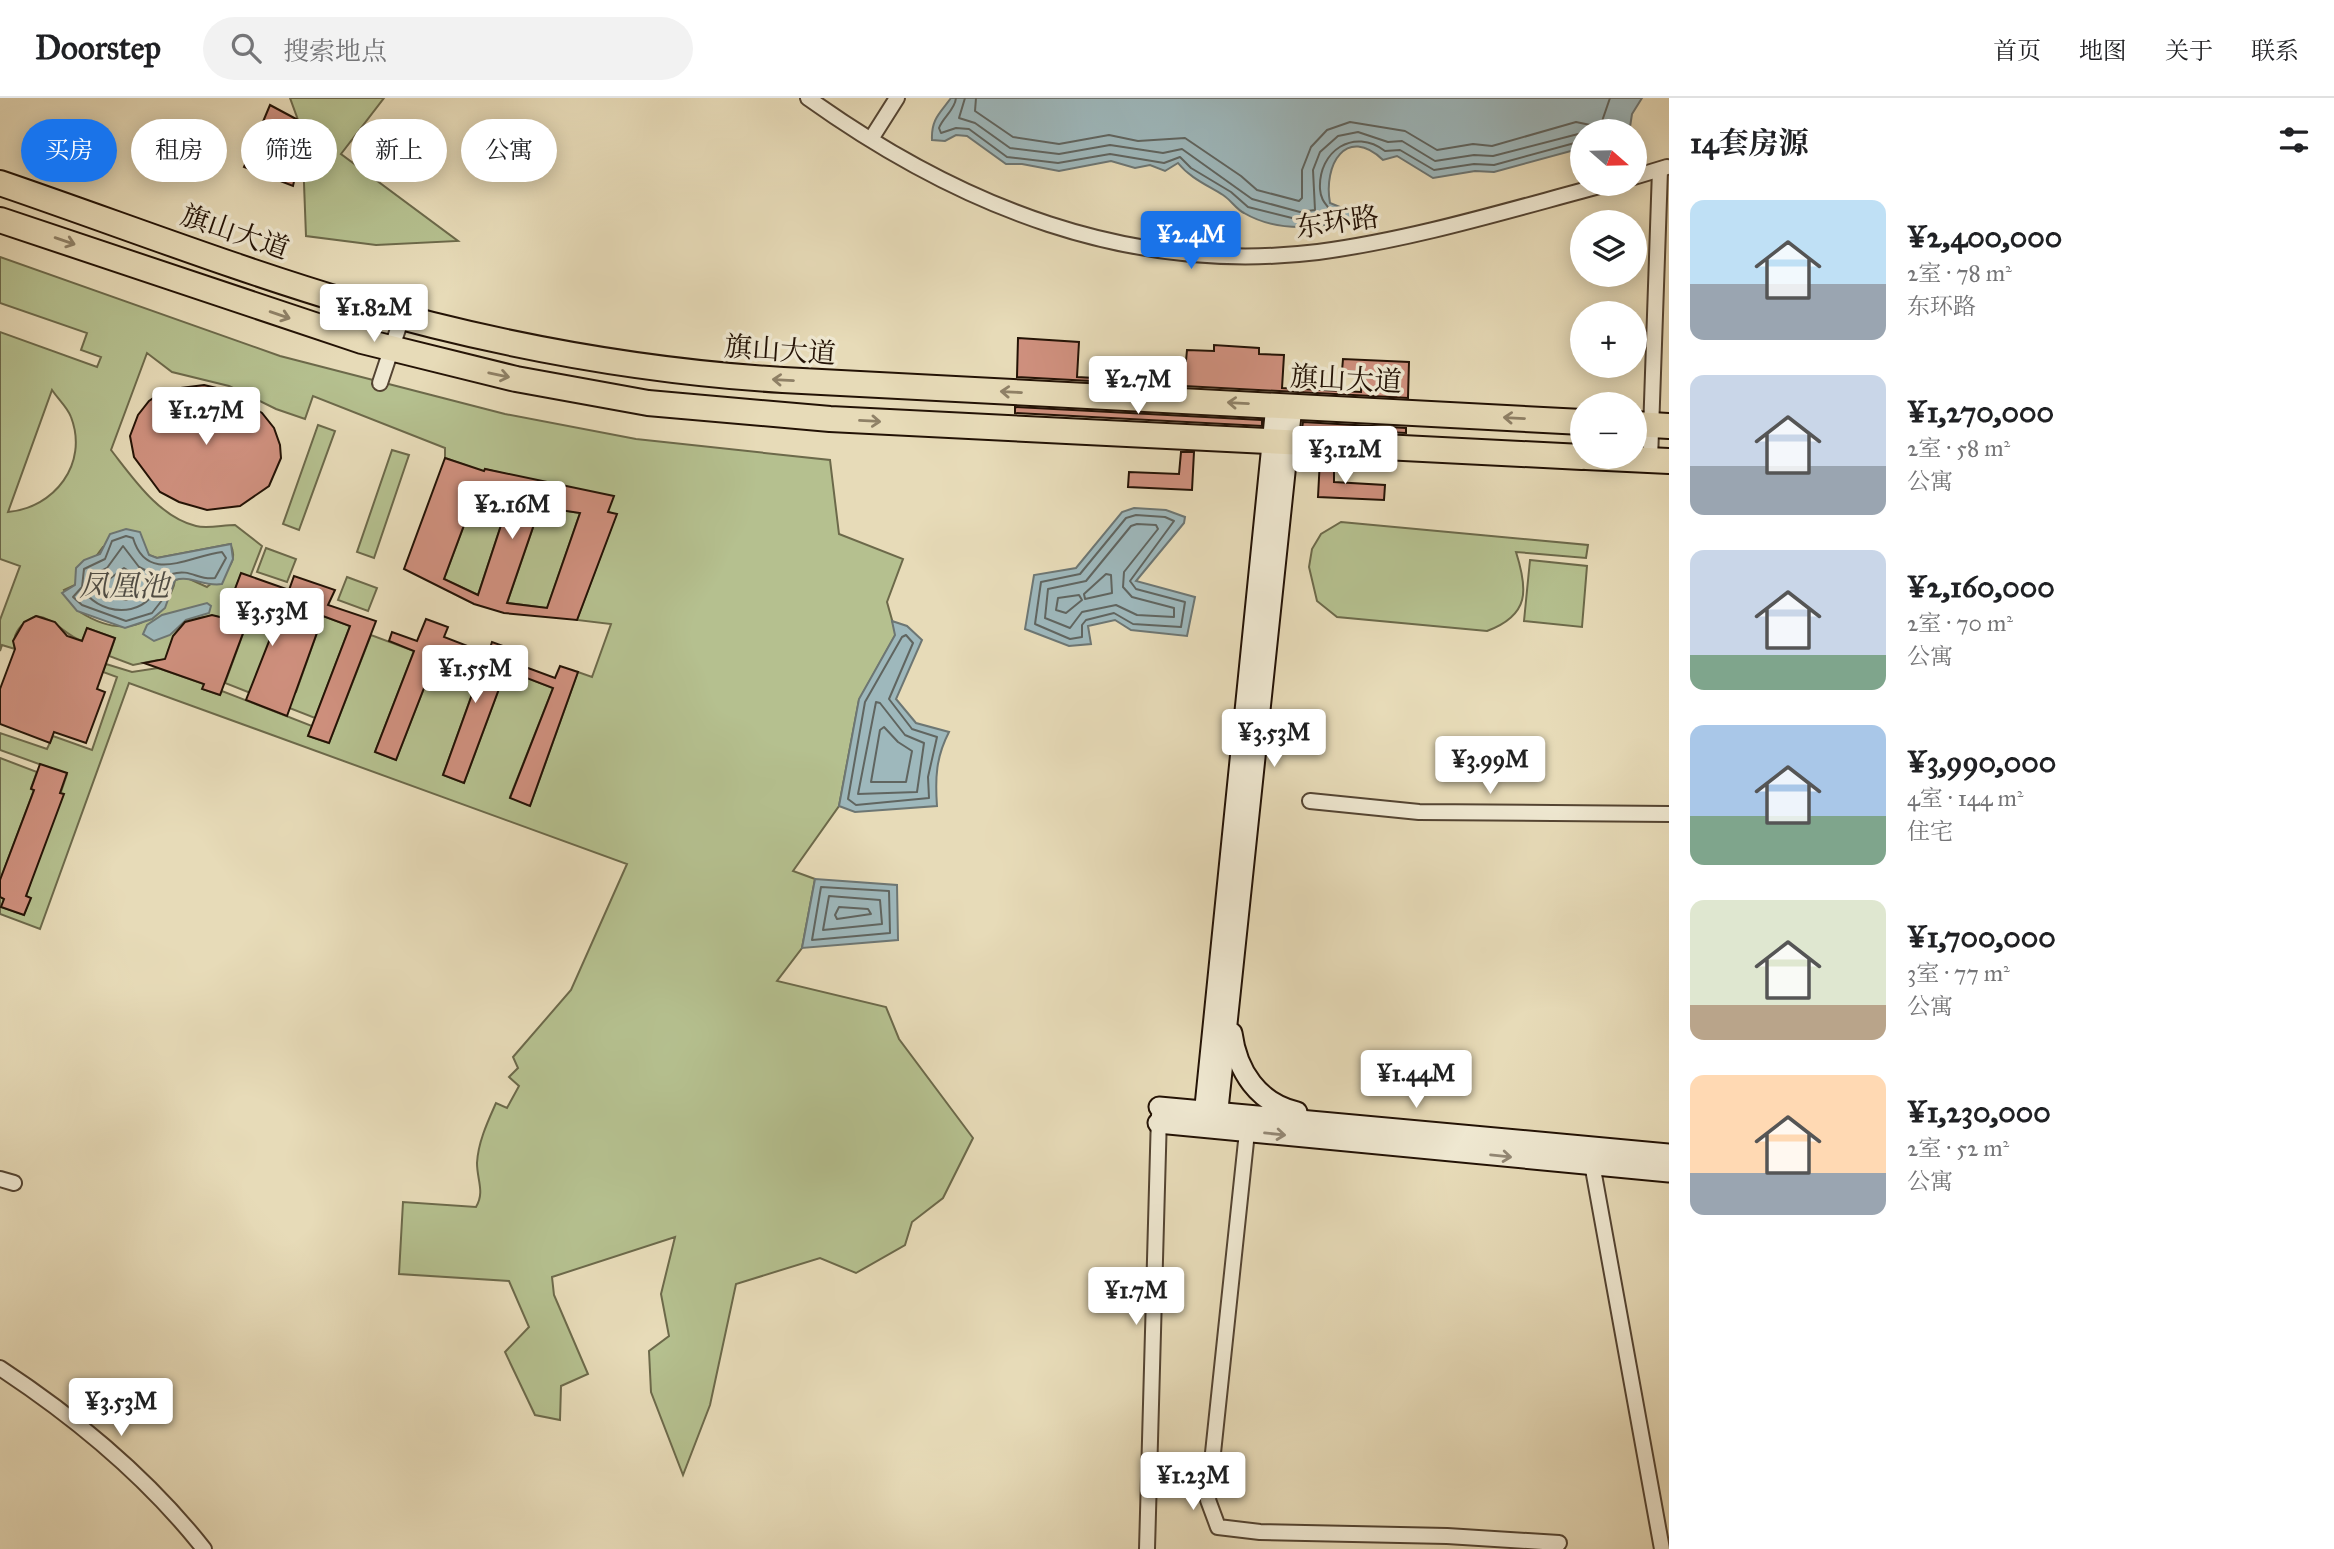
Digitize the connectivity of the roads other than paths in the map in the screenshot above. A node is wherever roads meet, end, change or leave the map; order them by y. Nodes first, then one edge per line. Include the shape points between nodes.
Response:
1 (808, 98) edge
2 (897, 98) edge
3 (871, 139) junction
4 (1665, 168) edge
5 (1647, 173) edge
6 (0, 183) edge
7 (1570, 194) edge
8 (0, 220) edge
9 (402, 317) junction
10 (391, 348) junction
11 (380, 383) dead end
12 (1284, 405) junction
13 (1570, 421) edge
14 (1652, 425) edge
15 (1281, 440) junction
16 (1570, 456) edge
17 (1660, 461) edge
18 (1310, 801) dead end
19 (1669, 814) edge
20 (1229, 1007) junction
21 (1159, 1114) joint
22 (1210, 1119) junction
23 (1342, 1123) junction
24 (1247, 1132) junction
25 (1669, 1154) edge
26 (1591, 1156) junction
27 (1669, 1172) edge
28 (0, 1368) edge
29 (1559, 1543) dead end
30 (204, 1549) edge
31 (1147, 1549) edge
32 (1662, 1549) edge

1 - 3 street, 东环路
2 - 3 street
3 - 7 street, 东环路 via 932,177 1010,213 1082,235 1169,252 1234,256 1317,252 1408,236
4 - 5 street
4 - 14 street
6 - 9 highway, 旗山大道
8 -> 10 highway via 292,320
9 - 10 street
12 -> 9 highway, 旗山大道 via 698,374 544,350
10 - 11 street
10 -> 15 highway via 555,387 717,411
13 -> 12 highway, 旗山大道
12 - 15 street
14 - 17 street
15 - 16 highway
15 - 20 street
15 - 22 street
18 - 19 street via 1419,812
20 - 22 street
20 - 23 street via 1238,1063 1260,1094 1292,1111
21 - 22 street
21 - 31 street
22 - 23 street
22 - 24 street
23 - 26 street
24 -> 26 street
24 - 29 street via 1208,1500 1217,1527
25 - 26 street
26 - 27 street
26 - 32 street
28 - 30 street via 141,1478

